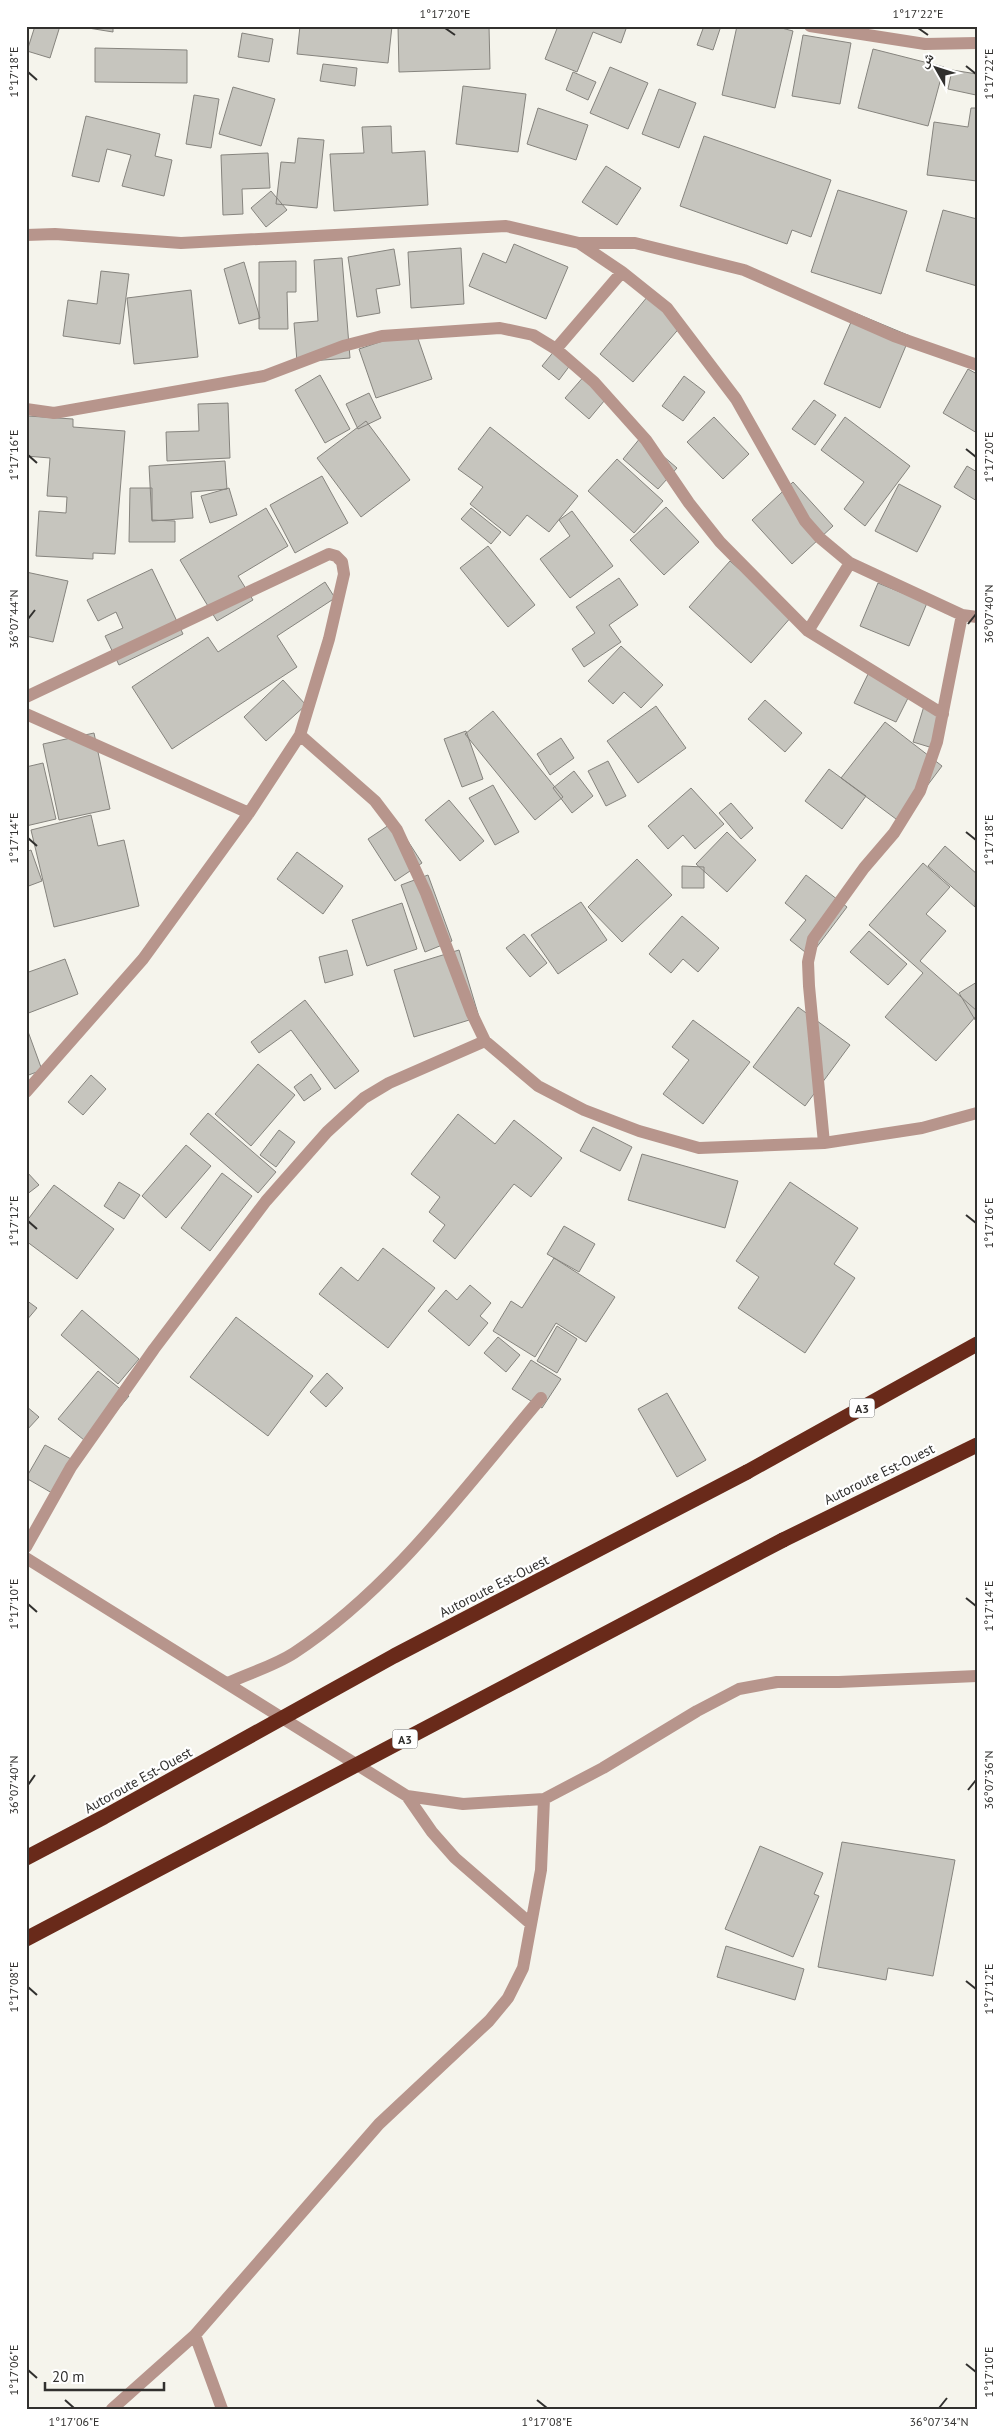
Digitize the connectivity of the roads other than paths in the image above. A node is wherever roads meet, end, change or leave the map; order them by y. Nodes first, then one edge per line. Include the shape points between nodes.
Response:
1 (810, 26) edge
2 (977, 43) edge
3 (26, 236) edge
4 (579, 243) junction
5 (622, 272) junction
6 (556, 349) junction
7 (977, 365) edge
8 (26, 409) edge
9 (850, 563) junction
10 (962, 615) junction
11 (977, 616) edge
12 (808, 631) junction
13 (26, 697) edge
14 (26, 714) edge
15 (943, 714) junction
16 (300, 734) junction
17 (249, 813) junction
18 (485, 1040) junction
19 (26, 1092) edge
20 (977, 1113) edge
21 (824, 1143) junction
22 (977, 1344) edge
23 (542, 1398) dead end
24 (977, 1444) edge
25 (26, 1547) edge
26 (26, 1558) edge
27 (977, 1676) edge
28 (228, 1683) junction
29 (407, 1796) junction
30 (544, 1799) junction
31 (26, 1858) edge
32 (531, 1924) junction
33 (26, 1939) edge
34 (195, 2335) junction
35 (112, 2409) edge
36 (222, 2409) edge

1 - 2 street via 925,44
3 - 4 street via 55,234 181,243 506,226
4 - 5 street
4 - 7 street via 635,243 744,270 894,336
5 - 6 street
5 - 9 street via 667,308 736,399 805,521
6 - 8 street via 533,336 500,328 382,336 343,346 264,376 54,413
6 - 12 street via 594,382 646,440 720,542
9 - 10 street
9 - 12 street
10 - 11 street
10 - 15 street
12 - 15 street
13 - 16 street via 329,554 342,562 344,574 329,639
14 - 17 street
15 - 21 street via 920,791 894,834 864,868 813,939 808,962 808,986
16 - 17 street
16 - 18 street via 375,802 397,830
17 - 19 street via 143,959
18 - 21 street via 538,1086 584,1110 639,1131 699,1148
18 - 25 street via 364,1098 327,1132 266,1201 154,1349 71,1467
20 - 21 street via 922,1128
22 - 31 highway, Autoroute Est-Ouest / A3, bridge via 747,1472 394,1656
23 - 28 street via 411,1552 375,1587 332,1625 292,1654
24 - 33 highway, Autoroute Est-Ouest / A3, bridge via 783,1540
26 - 28 street
27 - 30 street via 777,1682 739,1689
28 - 29 street
29 - 30 street via 463,1804
29 - 32 street via 455,1858
30 - 32 street via 542,1870
32 - 34 street via 524,1968 508,1998 489,2021 379,2124
34 - 35 street
34 - 36 street

